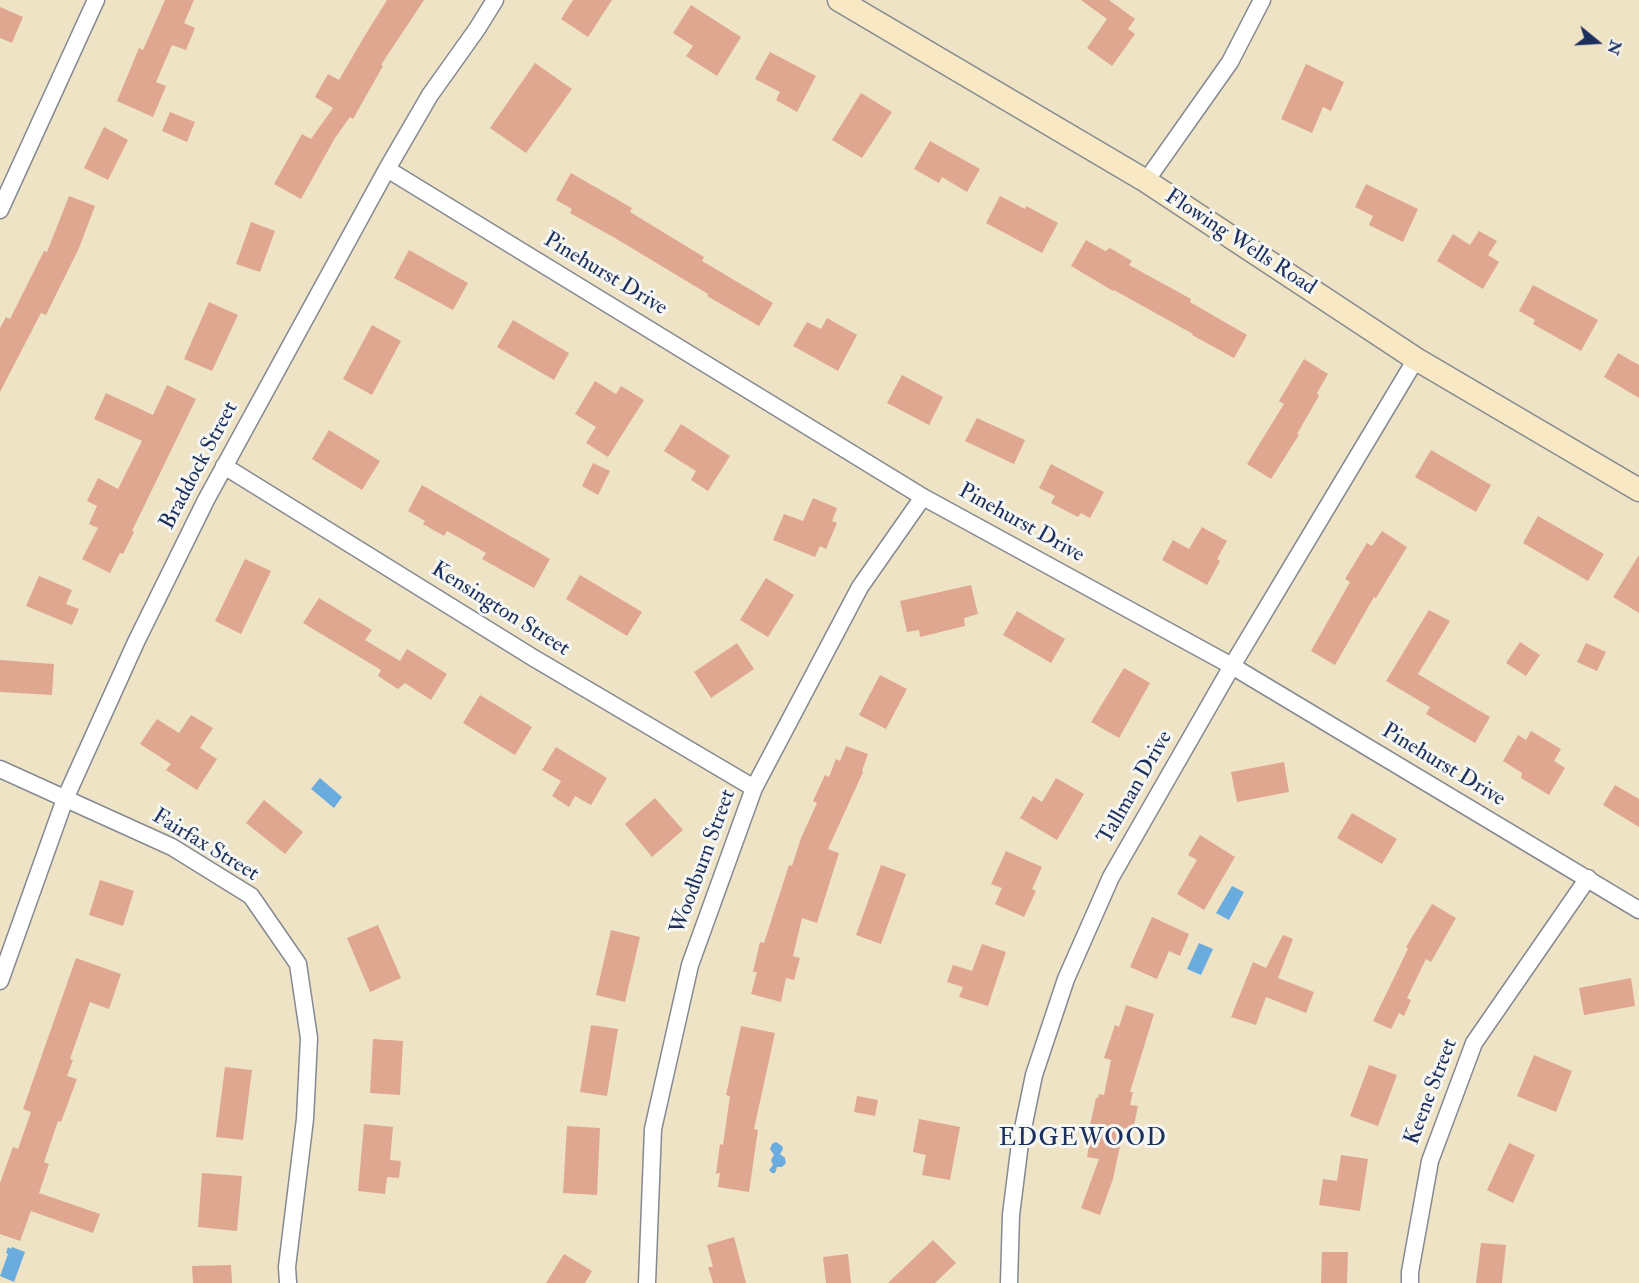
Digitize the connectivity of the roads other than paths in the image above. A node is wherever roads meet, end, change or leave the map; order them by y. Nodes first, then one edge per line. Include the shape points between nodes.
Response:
1 (96, 0) edge
2 (495, 0) edge
3 (839, 0) edge
4 (1262, 0) edge
5 (387, 168) junction
6 (1146, 181) junction
7 (2, 203) edge
8 (1416, 359) junction
9 (224, 466) junction
10 (1639, 490) edge
11 (923, 496) junction
12 (1232, 666) junction
13 (0, 770) edge
14 (754, 789) junction
15 (65, 799) junction
16 (1588, 879) junction
17 (1639, 910) edge
18 (0, 981) edge
19 (288, 1283) edge
20 (647, 1283) edge
21 (1009, 1283) edge
22 (1410, 1283) edge

1 - 7 street
2 - 5 street, Braddock Street via 430,95
3 - 6 main road, Flowing Wells Road
4 - 6 street via 1230,62
5 - 9 street, Braddock Street
5 - 11 street, Pinehurst Drive
6 - 8 main road, Flowing Wells Road
8 - 10 main road, Flowing Wells Road
8 - 12 street, Tallman Drive
9 - 14 street, Kensington Street
9 - 15 street, Braddock Street via 136,642
11 - 12 street, Pinehurst Drive
11 - 14 street, Woodburn Street via 860,587
12 - 16 street, Pinehurst Drive
12 - 21 street, Tallman Drive via 1111,877 1066,979 1034,1075 1020,1143 1011,1215
13 - 15 street, Fairfax Street
14 - 20 street, Woodburn Street via 690,965 653,1129
15 - 18 street, Braddock Street
15 - 19 street, Fairfax Street via 172,847 251,896 298,964 309,1038
16 - 17 street, Pinehurst Drive
16 - 22 street, Keene Street via 1474,1043 1430,1161

